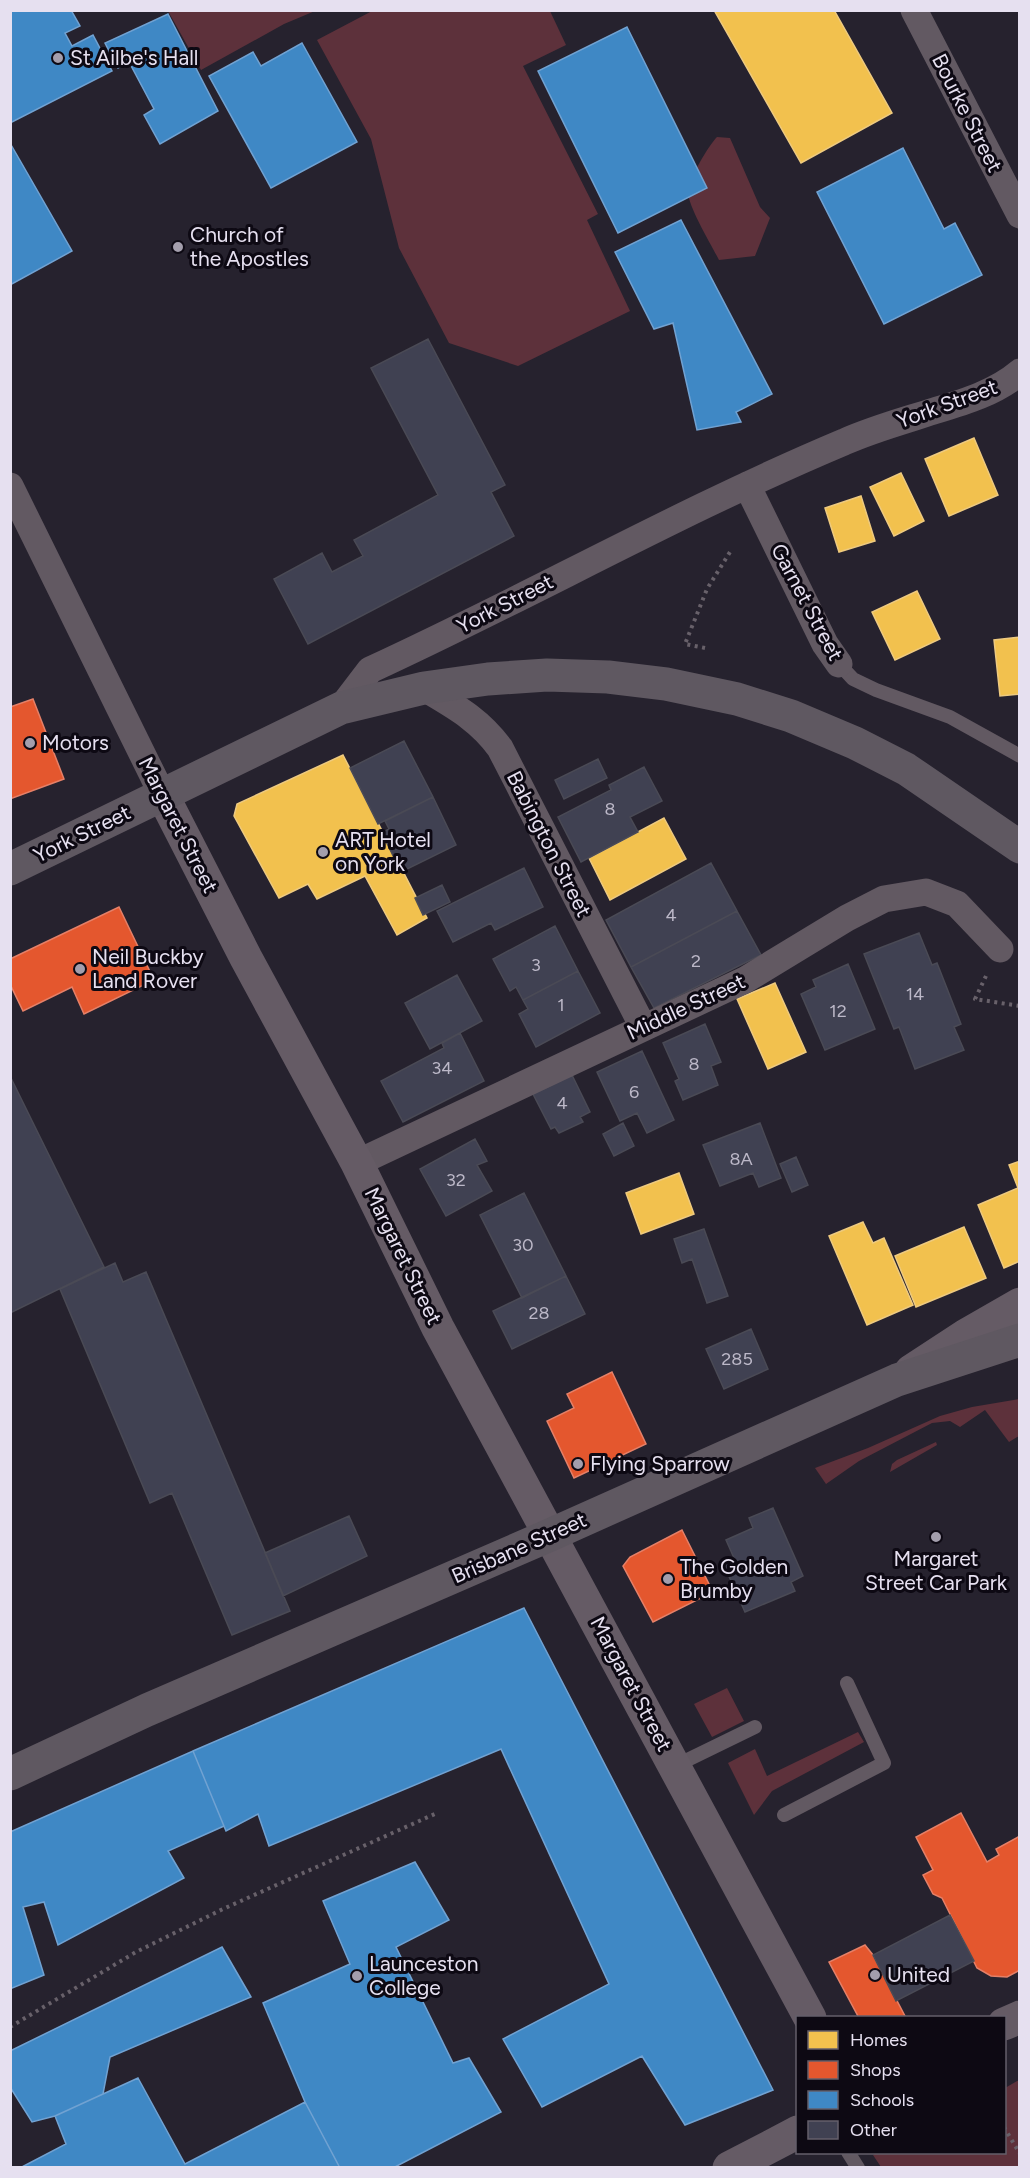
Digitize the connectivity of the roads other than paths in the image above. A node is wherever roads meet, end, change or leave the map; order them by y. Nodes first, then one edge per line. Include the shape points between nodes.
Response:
1 (914, 10) edge
2 (1020, 215) edge
3 (1020, 372) edge
4 (747, 485) junction
5 (10, 486) edge
6 (839, 664) joint
7 (424, 688) junction
8 (341, 708) junction
9 (1020, 756) edge
10 (162, 794) junction
11 (958, 804) junction
12 (1020, 847) edge
13 (1020, 861) edge
14 (10, 869) edge
15 (1000, 949) road end
16 (643, 1026) junction
17 (357, 1163) junction
18 (1020, 1305) edge
19 (1020, 1340) edge
20 (897, 1380) junction
21 (550, 1534) junction
22 (847, 1683) dead end
23 (755, 1727) dead end
24 (675, 1766) junction
25 (10, 1774) edge
26 (784, 1815) dead end
27 (809, 2016) edge
28 (1020, 2016) edge
29 (1006, 2023) edge
30 (796, 2133) edge
31 (849, 2154) edge
32 (729, 2168) edge
33 (858, 2168) edge

1 - 2 street, Bourke Street
3 - 4 street, York Street via 997,388 964,402 878,428
4 - 6 street, Garnet Street via 825,644
4 - 8 street, York Street via 370,670
5 - 10 street, Margaret Street
6 - 9 lane, Garnet Street via 853,679 950,717
7 - 8 highway
7 - 11 highway via 547,675 608,677 737,699 855,743 906,769
7 - 16 street, Babington Street via 468,715 487,730 500,748
8 - 10 highway, York Street
10 - 14 highway, York Street
10 - 17 street, Margaret Street
11 - 12 highway
11 - 13 street
15 - 16 street, Middle Street via 957,904 926,892 884,899 746,980
16 - 17 street, Middle Street
17 - 21 street, Margaret Street via 438,1328
18 - 20 street, Brisbane Street
19 - 20 highway
20 - 21 highway, Brisbane Street
21 - 24 street, Margaret Street
21 - 25 highway, Brisbane Street
22 - 26 lane via 884,1762
23 - 24 lane
24 - 27 street, Margaret Street
28 - 29 street
30 - 32 street
31 - 33 lane

